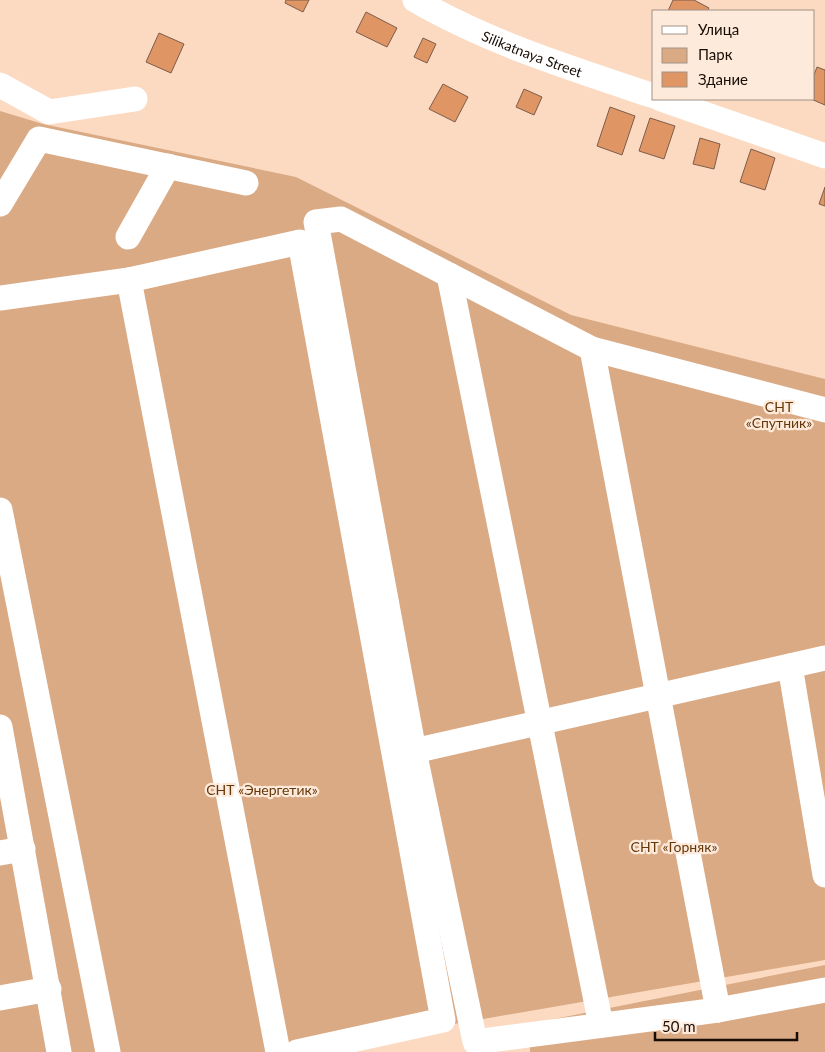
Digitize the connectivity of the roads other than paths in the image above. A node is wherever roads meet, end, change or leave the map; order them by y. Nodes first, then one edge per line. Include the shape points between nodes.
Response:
1 (415, 0) edge
2 (0, 85) edge
3 (652, 95) edge
4 (135, 99) dead end
5 (663, 100) edge
6 (825, 156) edge
7 (168, 166) junction
8 (246, 183) dead end
9 (0, 204) edge
10 (128, 237) dead end
11 (449, 275) junction
12 (129, 280) junction
13 (0, 298) edge
14 (592, 349) junction
15 (825, 410) edge
16 (0, 510) edge
17 (825, 658) edge
18 (790, 666) junction
19 (658, 696) junction
20 (538, 723) junction
21 (0, 727) edge
22 (414, 751) junction
23 (11, 851) edge
24 (825, 875) edge
25 (49, 989) junction
26 (825, 990) edge
27 (0, 998) edge
28 (718, 1010) junction
29 (601, 1025) junction
30 (59, 1052) edge
31 (108, 1052) edge
32 (278, 1052) edge
33 (297, 1052) edge

1 - 3 street, Silikatnaya Street via 444,16 558,63
2 - 4 street via 49,112
5 - 6 street
7 - 8 street
7 - 9 street via 39,139
7 - 10 street
11 - 14 street
11 - 20 street
11 - 22 street via 341,219 316,222
12 - 13 street
12 - 32 street
12 - 33 street via 300,242 443,1020
14 - 15 street
14 - 19 street
16 - 31 street
17 - 18 street
18 - 19 street
18 - 24 street
19 - 20 street
19 - 28 street
20 - 22 street
20 - 29 street
21 - 23 street
22 - 29 street via 476,1042
23 - 25 street
25 - 27 street
25 - 30 street
26 - 28 street
28 - 29 street

